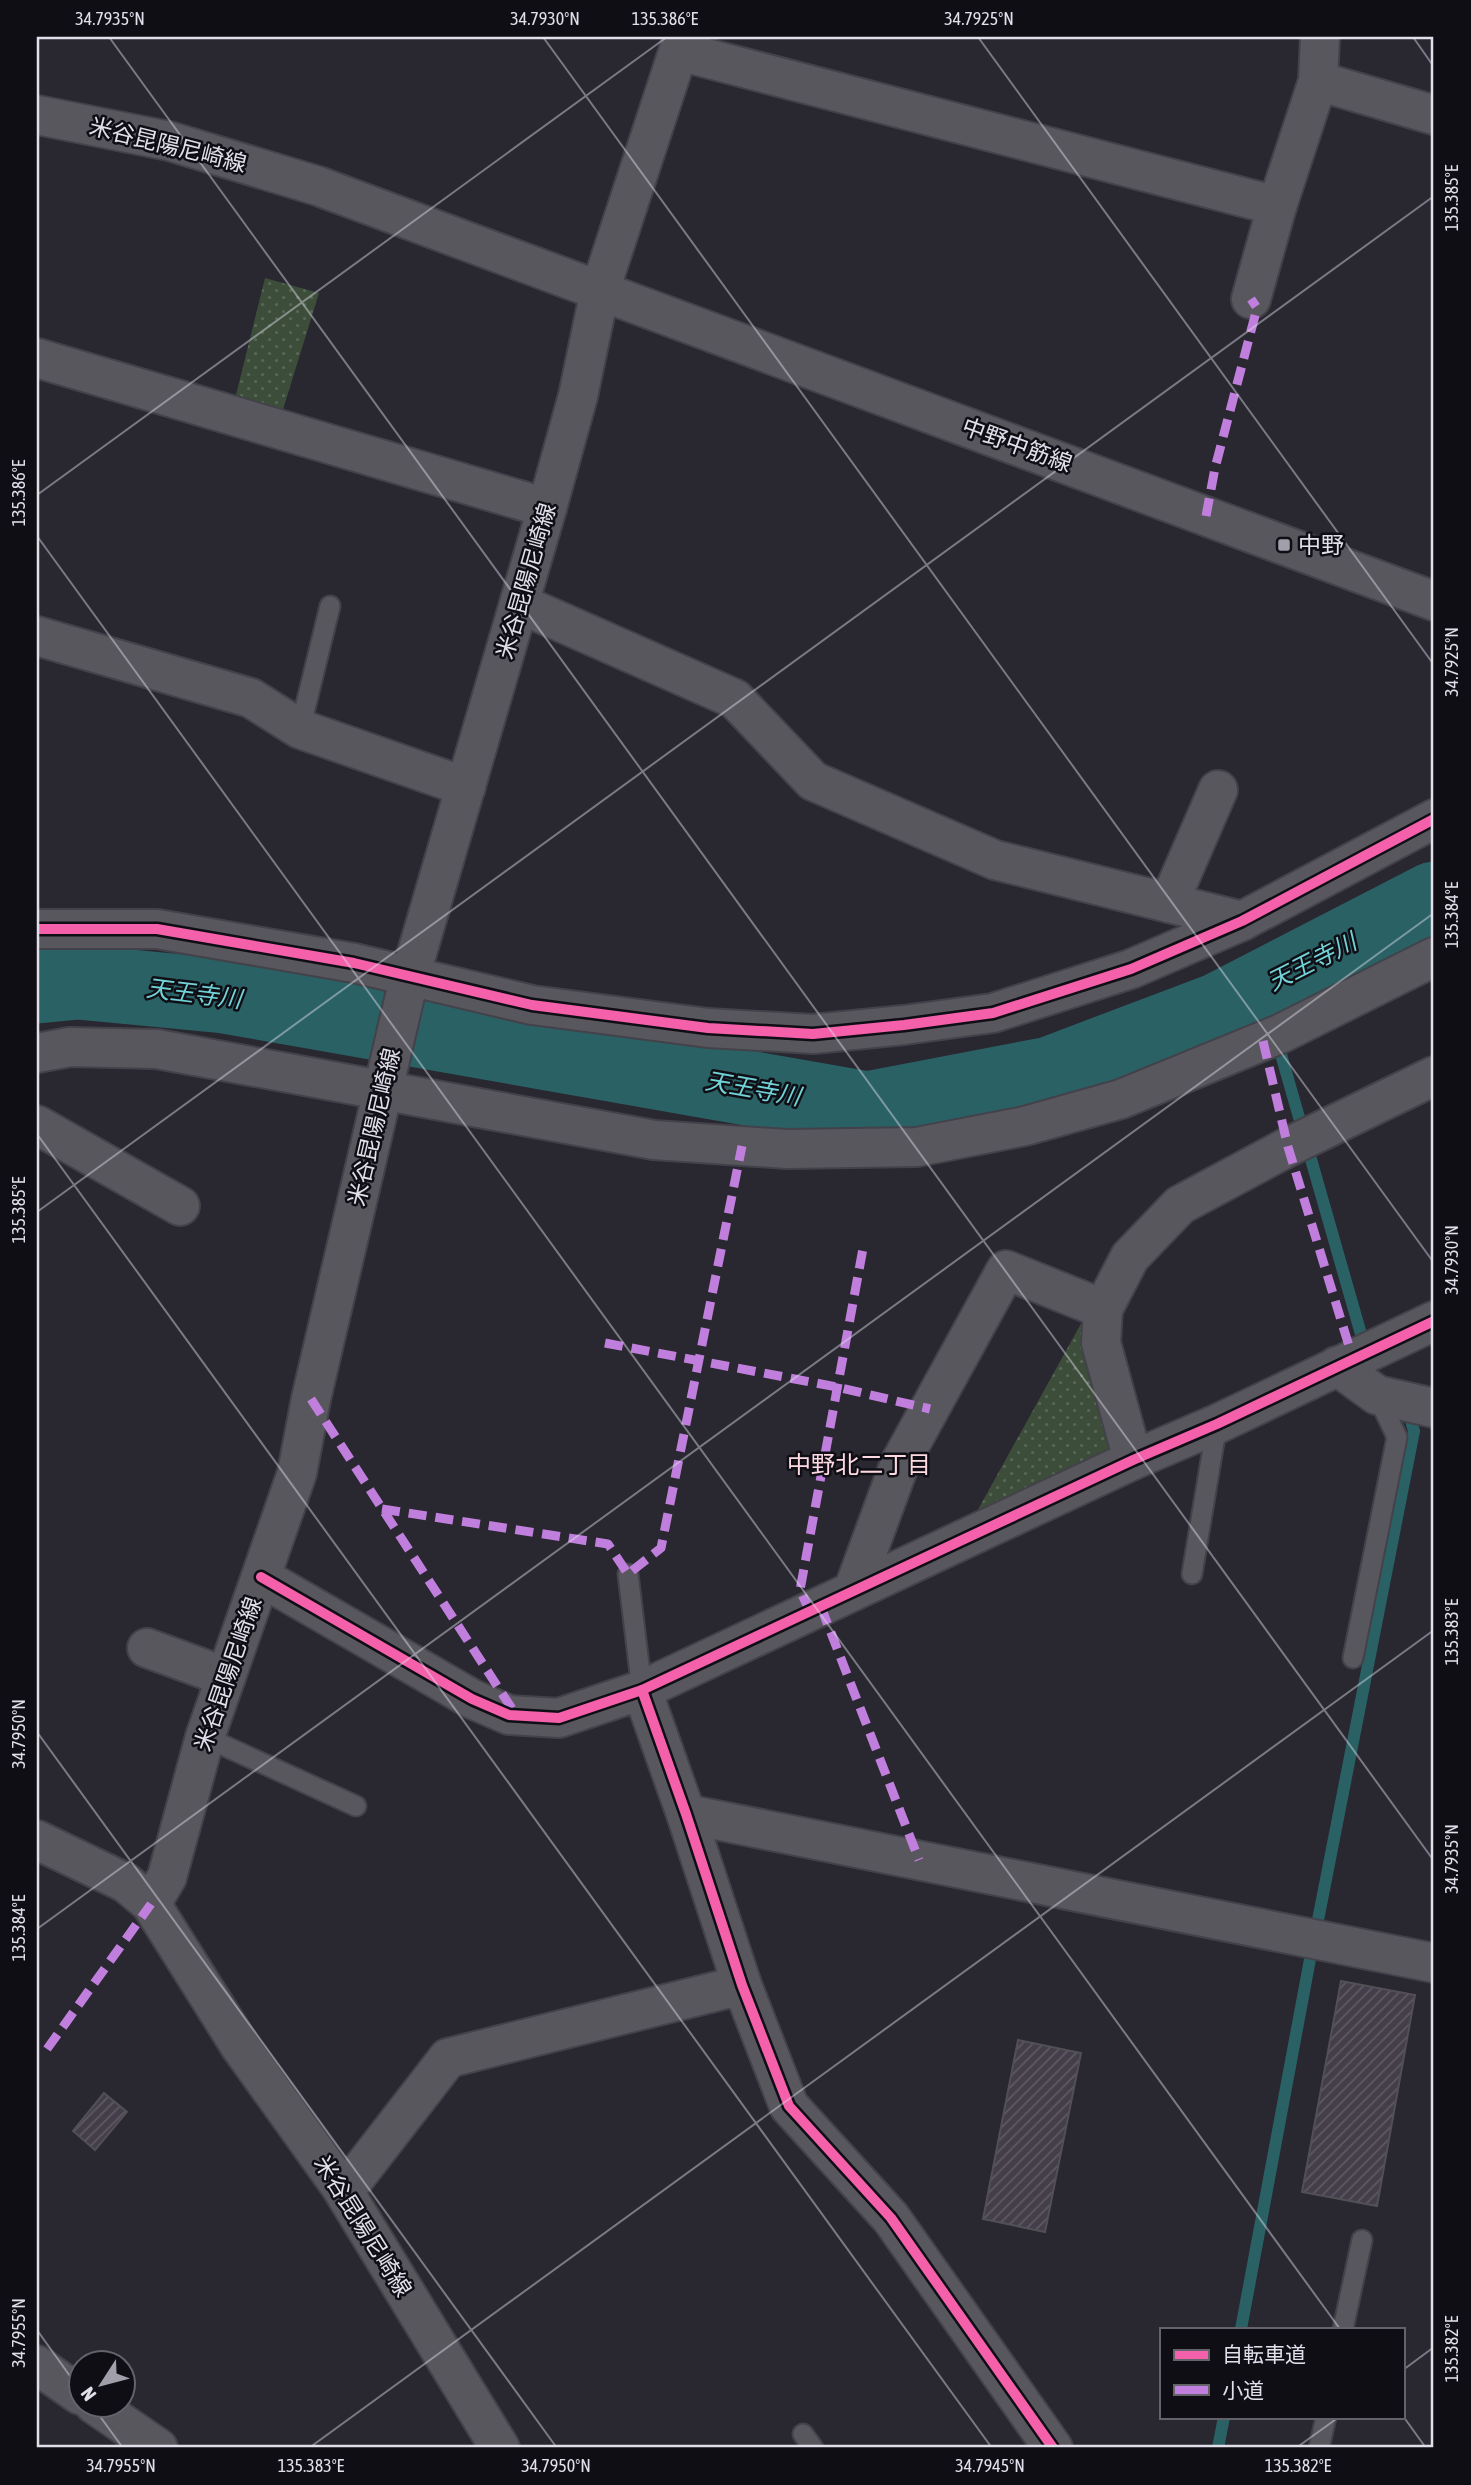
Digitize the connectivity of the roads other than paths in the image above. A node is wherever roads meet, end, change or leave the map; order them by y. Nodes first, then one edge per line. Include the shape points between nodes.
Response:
1 (1320, 37) edge
2 (681, 44) edge
3 (1318, 81) junction
4 (37, 115) edge
5 (1434, 115) edge
6 (1277, 206) junction
7 (600, 290) junction
8 (1251, 299) dead end
9 (37, 358) edge
10 (547, 508) junction
11 (1434, 601) edge
12 (520, 604) junction
13 (330, 606) dead end
14 (37, 636) edge
15 (300, 729) junction
16 (466, 787) junction
17 (1218, 790) dead end
18 (1434, 819) edge
19 (1169, 903) junction
20 (1242, 921) junction
21 (37, 929) edge
22 (1434, 957) edge
23 (409, 981) junction
24 (37, 1053) edge
25 (1434, 1076) edge
26 (385, 1080) junction
27 (37, 1125) edge
28 (180, 1206) dead end
29 (1103, 1309) junction
30 (1434, 1321) edge
31 (1337, 1366) junction
32 (1377, 1395) junction
33 (1434, 1408) edge
34 (1217, 1424) junction
35 (1133, 1460) junction
36 (628, 1574) dead end
37 (1192, 1574) dead end
38 (261, 1577) junction
39 (853, 1591) junction
40 (148, 1648) dead end
41 (1353, 1658) dead end
42 (226, 1677) junction
43 (642, 1690) junction
44 (205, 1737) junction
45 (356, 1806) dead end
46 (686, 1814) junction
47 (37, 1840) edge
48 (150, 1904) junction
49 (1434, 1963) edge
50 (742, 1985) junction
51 (341, 2187) junction
52 (1362, 2240) dead end
53 (1343, 2328) edge
54 (37, 2365) edge
55 (66, 2385) edge
56 (114, 2418) edge
57 (1326, 2418) edge
58 (158, 2448) edge
59 (500, 2448) edge
60 (1054, 2448) edge
61 (1319, 2448) edge

1 - 3 street
2 - 6 street
2 - 7 street
3 - 5 street
3 - 6 street
4 - 7 street, 米谷昆陽尼崎線 via 169,141 318,186
6 - 8 street
7 - 10 street, 米谷昆陽尼崎線 via 578,396
7 - 11 street, 中野中筋線
9 - 10 street
10 - 12 street, 米谷昆陽尼崎線
12 - 16 street, 米谷昆陽尼崎線
12 - 19 street via 735,699 813,781 995,860
13 - 15 lane
14 - 15 street via 251,698
15 - 16 street
16 - 23 street, 米谷昆陽尼崎線
17 - 19 street
18 - 20 street
19 - 20 street
20 - 23 street via 1131,969 993,1013 813,1034 708,1028 532,1004
21 - 23 street via 157,929 354,963
22 - 26 street via 1274,1037 1121,1099 1025,1126 917,1147 787,1149 654,1140
23 - 26 street, 米谷昆陽尼崎線
24 - 26 street via 70,1047 158,1049
25 - 29 street via 1180,1205 1130,1258
26 - 38 street, 米谷昆陽尼崎線 via 297,1473
27 - 28 street
29 - 35 street via 1101,1343
29 - 39 street via 1006,1270 900,1464
30 - 31 street
31 - 32 street
31 - 34 street
32 - 33 street
32 - 41 lane via 1396,1437
34 - 35 street
34 - 37 lane
35 - 39 street
36 - 43 lane
38 - 42 street, 米谷昆陽尼崎線
38 - 43 street via 472,1699 509,1715 559,1718
39 - 43 street
40 - 42 street
42 - 44 street, 米谷昆陽尼崎線
43 - 46 street
44 - 45 lane
44 - 48 street, 米谷昆陽尼崎線 via 167,1877
46 - 49 street
46 - 50 street
47 - 48 street via 126,1882
48 - 51 street, 米谷昆陽尼崎線 via 240,2046
50 - 51 street via 448,2058 355,2178
50 - 60 street via 789,2106 891,2218
51 - 59 street, 米谷昆陽尼崎線
52 - 53 lane
54 - 55 street
56 - 58 street
57 - 61 lane

